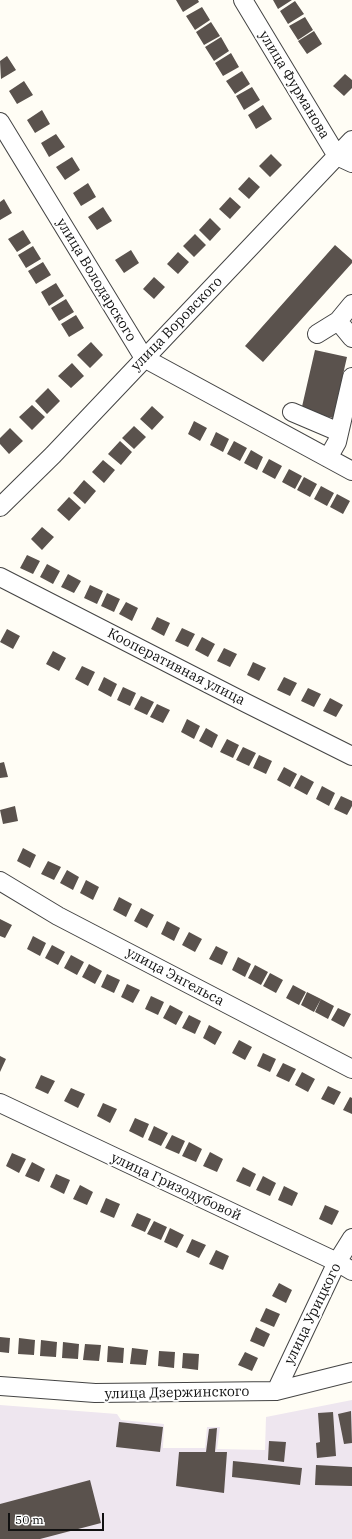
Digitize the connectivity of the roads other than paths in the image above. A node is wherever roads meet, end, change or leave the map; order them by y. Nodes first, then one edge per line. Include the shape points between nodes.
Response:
1 (242, 0) edge
2 (0, 122) edge
3 (352, 140) edge
4 (344, 160) edge
5 (352, 304) edge
6 (338, 321) junction
7 (317, 334) dead end
8 (352, 338) edge
9 (144, 358) junction
10 (352, 377) edge
11 (292, 412) dead end
12 (339, 432) junction
13 (328, 458) junction
14 (352, 471) edge
15 (0, 507) edge
16 (0, 577) edge
17 (352, 756) edge
18 (0, 882) edge
19 (352, 1069) edge
20 (0, 1103) edge
21 (352, 1238) edge
22 (345, 1267) edge
23 (352, 1372) edge
24 (0, 1386) edge
25 (276, 1391) junction

1 - 4 street, улица Фурманова
2 - 9 street, улица Володарского
3 - 4 street, улица Воровского
4 - 9 street, улица Воровского
5 - 6 street
6 - 7 street
6 - 8 street
9 - 13 street
9 - 15 street, улица Воровского
10 - 12 street
11 - 12 street
12 - 13 street via 337,442
13 - 14 street
16 - 17 street, Кооперативная улица
18 - 19 street, улица Энгельса via 58,916
20 - 22 street, улица Гризодубовой
21 - 22 street, улица Урицкого
22 - 25 street, улица Урицкого
23 - 25 street, улица Дзержинского
24 - 25 street, улица Дзержинского via 95,1394

